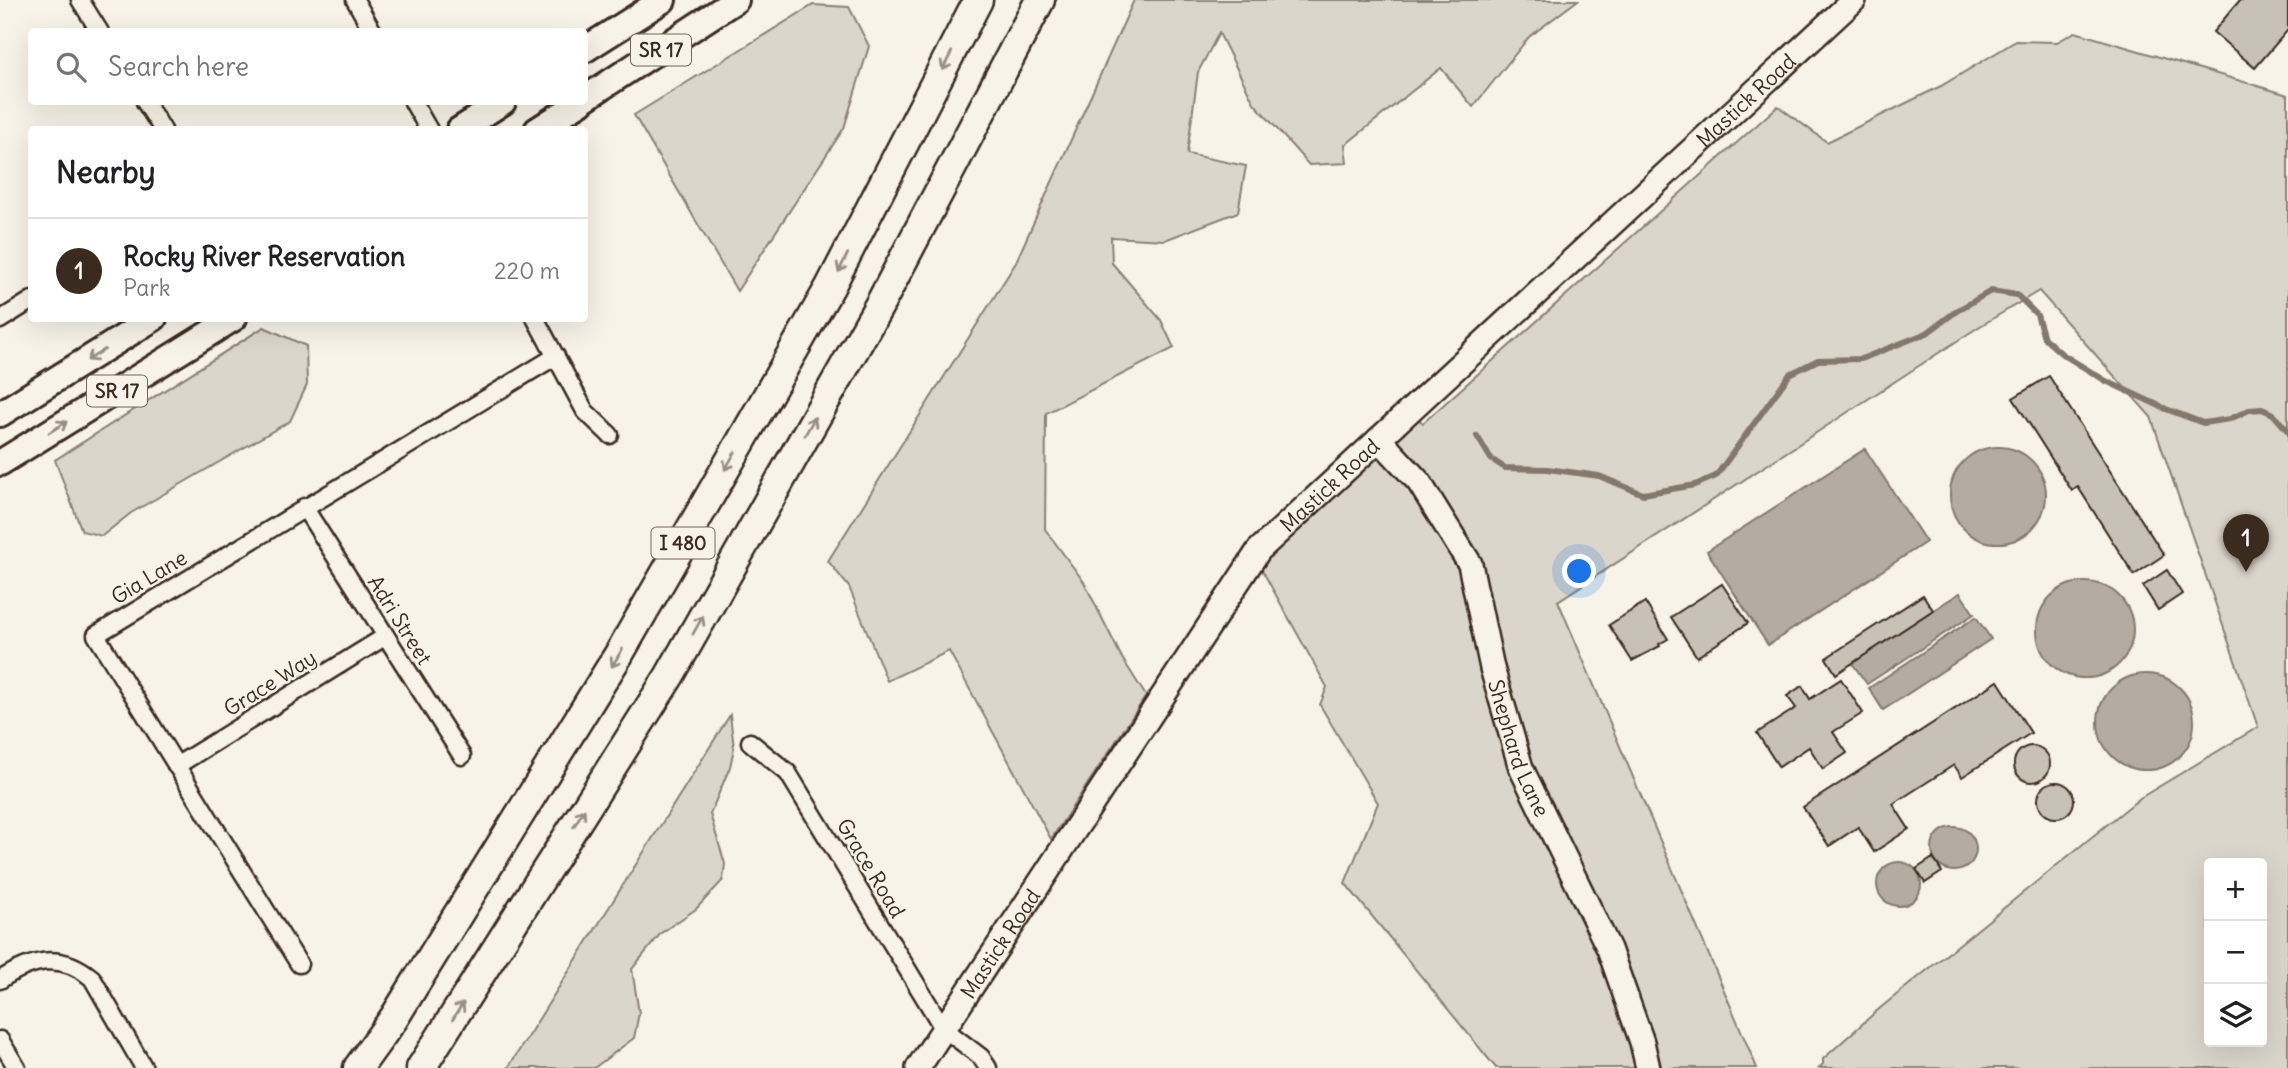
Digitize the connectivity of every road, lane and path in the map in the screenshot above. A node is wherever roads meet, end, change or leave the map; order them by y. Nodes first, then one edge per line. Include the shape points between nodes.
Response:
1 (80, 0) edge
2 (355, 0) edge
3 (663, 0) edge
4 (736, 0) edge
5 (978, 0) edge
6 (1040, 0) edge
7 (1854, 0) edge
8 (98, 28) edge
9 (371, 28) edge
10 (588, 47) edge
11 (588, 97) edge
12 (147, 105) edge
13 (415, 105) edge
14 (498, 105) edge
15 (575, 105) edge
16 (160, 126) edge
17 (427, 126) edge
18 (465, 126) edge
19 (543, 126) edge
20 (28, 302) edge
21 (0, 320) edge
22 (148, 322) edge
23 (228, 322) edge
24 (537, 322) edge
25 (556, 356) junction
26 (0, 414) edge
27 (610, 435) dead end
28 (1380, 439) junction
29 (0, 463) edge
30 (304, 507) junction
31 (386, 636) junction
32 (750, 742) dead end
33 (462, 756) dead end
34 (176, 766) junction
35 (299, 964) dead end
36 (0, 980) edge
37 (943, 1028) junction
38 (0, 1040) edge
39 (17, 1068) edge
40 (144, 1068) edge
41 (358, 1068) edge
42 (421, 1068) edge
43 (918, 1068) edge
44 (988, 1068) edge
45 (1648, 1068) edge

1 - 8 street
2 - 9 street
3 - 10 main road, SR 17
4 - 11 main road, SR 17
5 -> 41 highway, I 480 via 830,287 626,643 394,1018
42 -> 6 highway, I 480 via 670,675 880,304
7 - 28 street, Mastick Road
12 - 16 street
13 - 17 street
14 - 18 main road
15 - 19 main road, SR 17
20 - 21 street
22 -> 26 main road, SR 17
29 -> 23 main road, SR 17
24 - 25 street
25 - 27 street via 585,411
25 - 30 street, Gia Lane
28 - 37 street, Mastick Road via 1259,550
28 - 45 street, Shephard Lane via 1419,482 1470,564 1492,668 1521,768 1609,949
30 - 31 street, Adri Street
30 - 34 street, Gia Lane via 96,635
31 - 33 street, Adri Street
31 - 34 street, Grace Way
32 - 37 street, Grace Road via 788,773
34 - 35 street, Gia Lane
36 - 40 street via 21,966 45,961 65,962 85,972
37 - 43 street, Mastick Road
37 - 44 street via 981,1057
38 - 39 street

